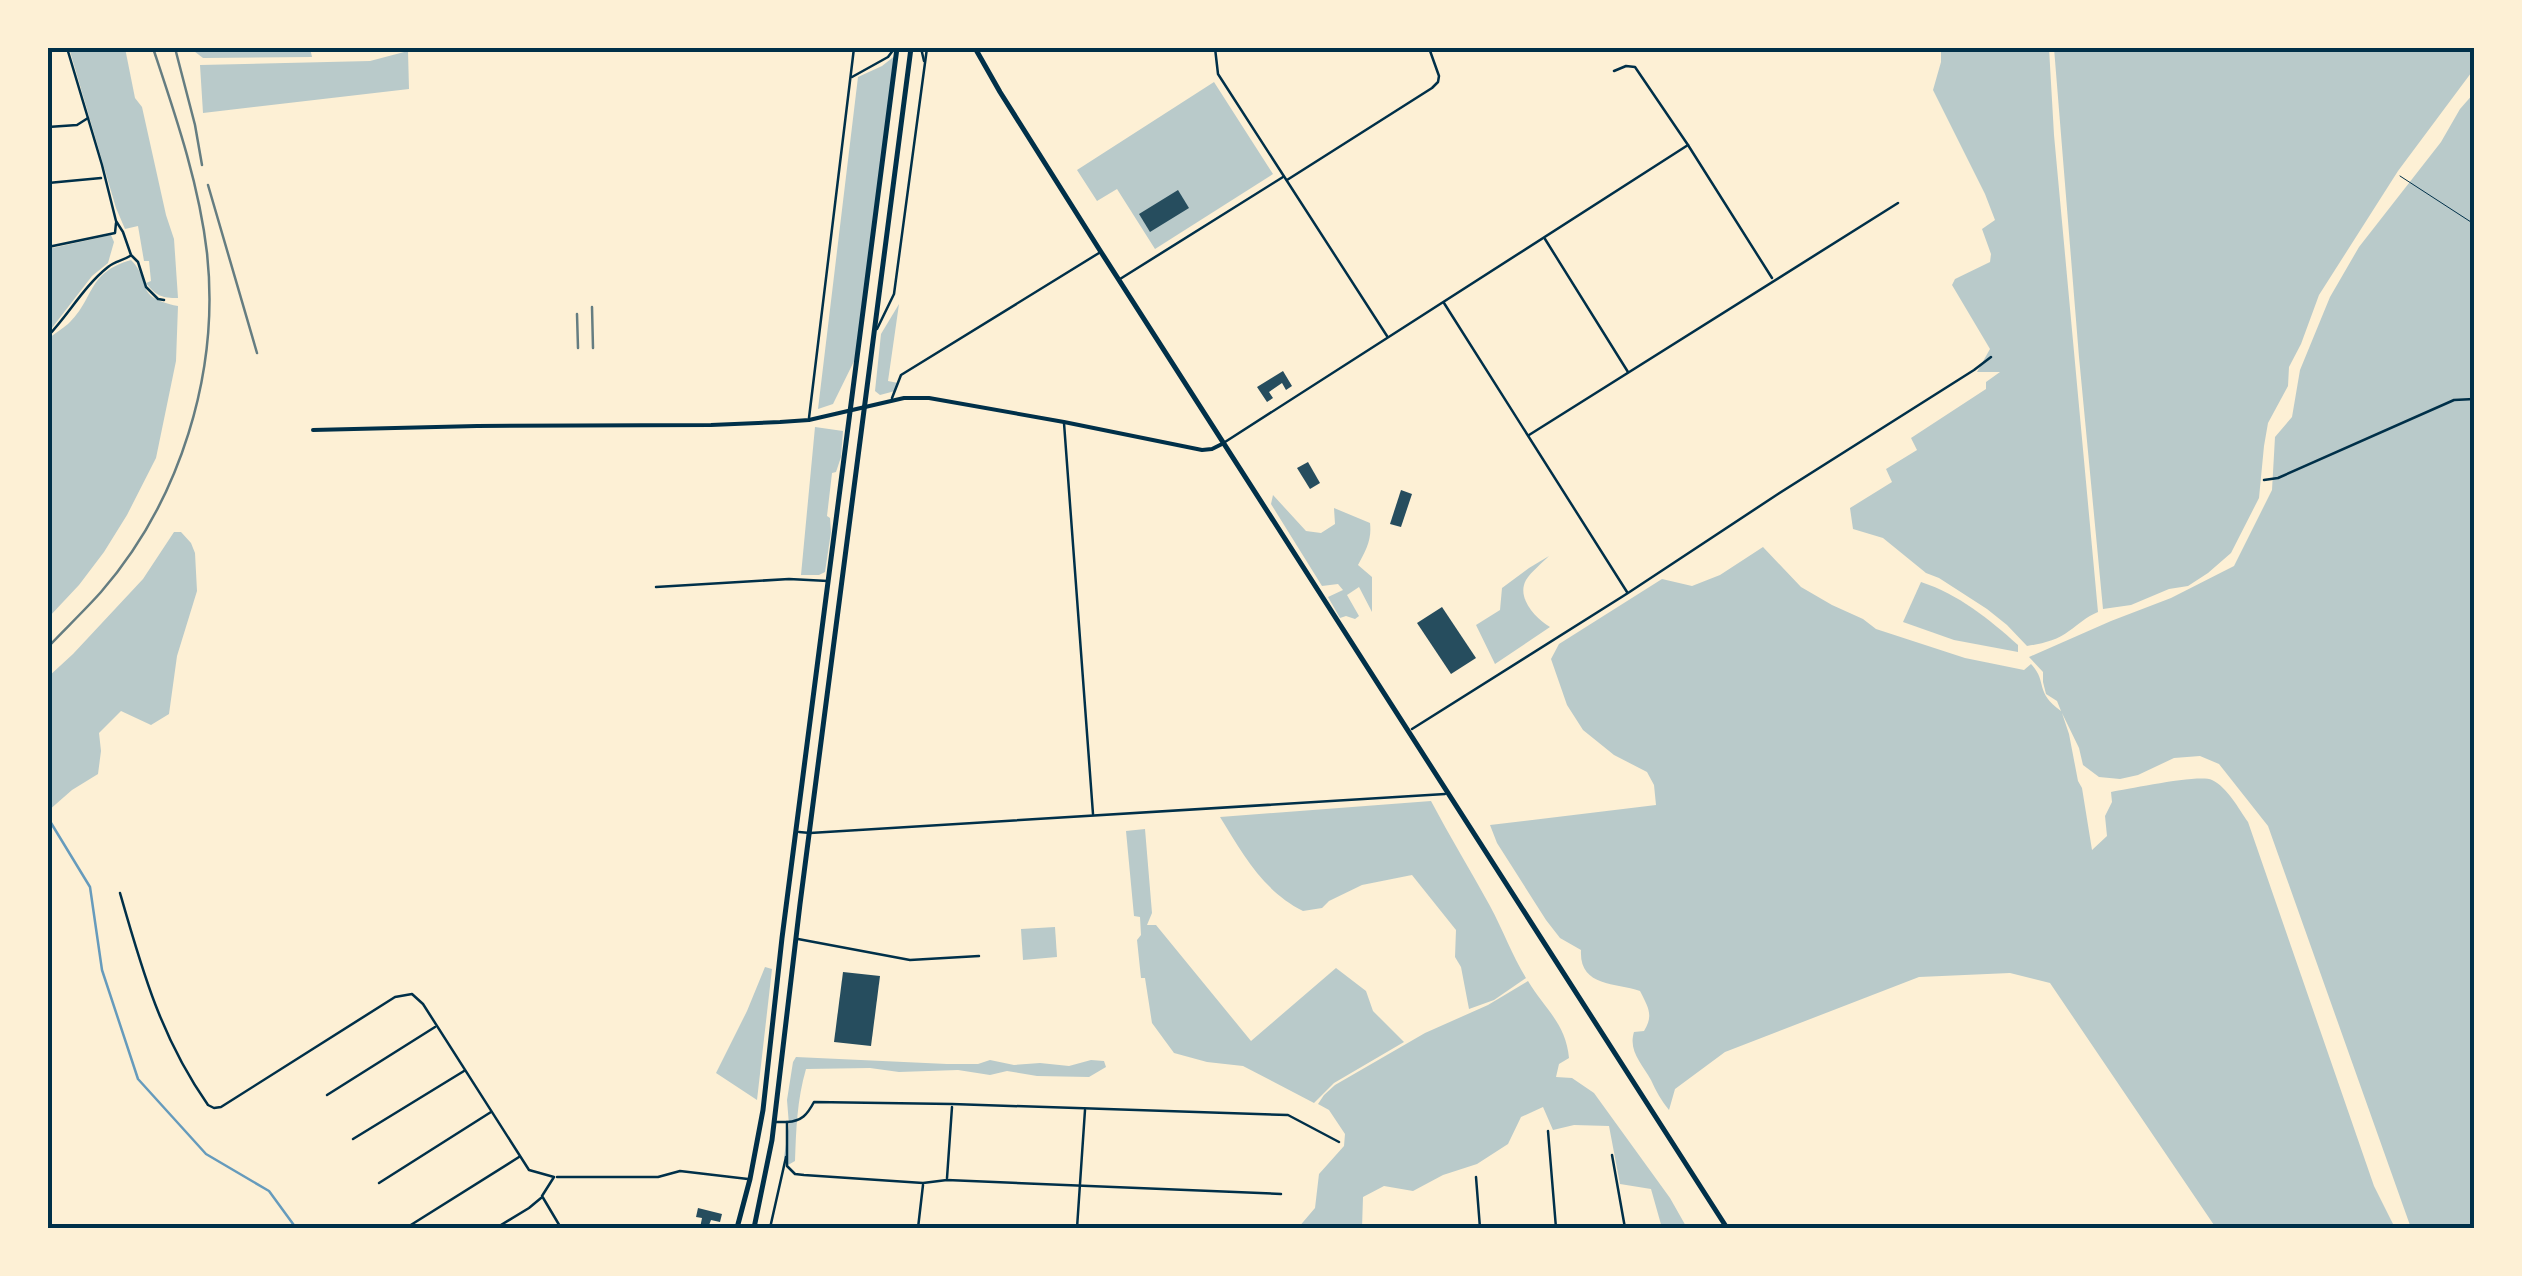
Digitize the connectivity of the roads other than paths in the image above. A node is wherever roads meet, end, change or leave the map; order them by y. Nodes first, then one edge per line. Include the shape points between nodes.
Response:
1 (66, 48) edge
2 (854, 48) edge
3 (896, 48) edge
4 (912, 48) edge
5 (920, 48) edge
6 (927, 48) edge
7 (975, 48) edge
8 (1215, 48) edge
9 (1429, 48) edge
10 (924, 62) junction
11 (1614, 71) dead end
12 (851, 78) junction
13 (88, 118) junction
14 (48, 127) edge
15 (1688, 145) junction
16 (2400, 176) dead end
17 (104, 178) junction
18 (1285, 178) junction
19 (48, 184) edge
20 (1898, 203) dead end
21 (116, 221) junction
22 (2474, 224) edge
23 (1545, 238) junction
24 (48, 247) edge
25 (1101, 252) junction
26 (131, 256) junction
27 (1118, 280) junction
28 (1773, 281) junction
29 (164, 300) dead end
30 (1443, 302) junction
31 (874, 335) junction
32 (48, 336) edge
33 (1388, 338) junction
34 (1990, 357) dead end
35 (1628, 372) junction
36 (2474, 399) edge
37 (891, 400) junction
38 (864, 408) junction
39 (852, 411) junction
40 (809, 420) junction
41 (1064, 422) junction
42 (314, 430) dead end
43 (1529, 434) junction
44 (1224, 442) junction
45 (2264, 480) dead end
46 (830, 581) junction
47 (656, 587) dead end
48 (1628, 593) junction
49 (1409, 732) junction
50 (1448, 794) junction
51 (1092, 816) junction
52 (798, 832) junction
53 (810, 833) junction
54 (120, 894) dead end
55 (796, 938) junction
56 (979, 956) dead end
57 (436, 1026) junction
58 (465, 1071) junction
59 (327, 1095) dead end
60 (952, 1104) junction
61 (1085, 1109) junction
62 (763, 1110) junction
63 (776, 1111) junction
64 (492, 1112) junction
65 (774, 1122) junction
66 (787, 1122) junction
67 (1548, 1131) dead end
68 (758, 1137) junction
69 (353, 1139) dead end
70 (772, 1140) junction
71 (1339, 1142) dead end
72 (787, 1151) junction
73 (1612, 1154) dead end
74 (520, 1156) junction
75 (554, 1177) junction
76 (1476, 1177) dead end
77 (750, 1179) junction
78 (946, 1180) junction
79 (924, 1182) junction
80 (378, 1183) dead end
81 (1079, 1186) junction
82 (1281, 1194) dead end
83 (542, 1196) junction
84 (406, 1228) edge
85 (496, 1228) edge
86 (562, 1228) edge
87 (737, 1228) edge
88 (754, 1228) edge
89 (770, 1228) edge
90 (918, 1228) edge
91 (1077, 1228) edge
92 (1480, 1228) edge
93 (1556, 1228) edge
94 (1624, 1228) edge
95 (1727, 1228) edge

1 - 13 street
2 - 12 street
3 - 12 street
3 - 39 main road
4 - 31 main road
5 - 10 street
6 - 10 street
7 - 25 main road
8 - 18 street via 1218,74
9 - 18 street via 1439,76 1432,88
10 - 31 street via 894,294
11 - 15 street via 1634,67
12 - 40 street
13 - 14 street
13 - 17 street
15 - 23 street
15 - 28 street
16 - 22 lane
17 - 19 street
17 - 21 street
18 - 27 street
18 - 33 street
20 - 28 street
21 - 24 street via 115,232
21 - 26 street
23 - 30 street
23 - 35 street
25 - 27 main road
25 - 37 street via 901,374
26 - 29 street via 146,287
26 - 32 street via 95,278
27 - 44 main road
28 - 35 street
30 - 33 street
30 - 43 street
31 - 38 main road
33 - 44 street
34 - 48 street
35 - 43 street
36 - 45 street via 2454,400
37 - 38 street
37 - 41 street via 943,399
38 - 39 street
38 - 53 main road
39 - 40 street
39 - 46 main road
40 - 42 street
41 - 44 street via 1202,450
41 - 51 street
43 - 48 street
44 - 49 main road
46 - 47 street
46 - 52 main road
48 - 49 street
49 - 50 main road
50 - 51 street
50 - 95 main road
51 - 53 street
52 - 53 street
52 - 62 main road
53 - 55 main road
54 - 57 street via 171,1046 211,1107 221,1107 395,997 419,999
55 - 56 street via 910,960
55 - 63 main road
57 - 58 street
57 - 59 street
58 - 64 street
58 - 69 street
60 - 61 street
60 - 66 street via 814,1102 799,1121
60 - 78 street
61 - 71 street via 1288,1115
61 - 81 street
62 - 63 main road
62 - 68 main road
63 - 65 main road
64 - 74 street
64 - 80 street
65 - 66 street
65 - 70 main road
66 - 72 street
67 - 93 street
68 - 70 main road
68 - 77 main road
70 - 88 main road
72 - 79 street via 795,1174
72 - 89 street
73 - 94 street
74 - 75 street via 529,1170
74 - 84 street
75 - 77 street via 680,1171
75 - 83 street
76 - 92 street
77 - 87 main road
78 - 79 street
78 - 81 street
79 - 90 street
81 - 82 street
81 - 91 street
83 - 85 street
83 - 86 street

